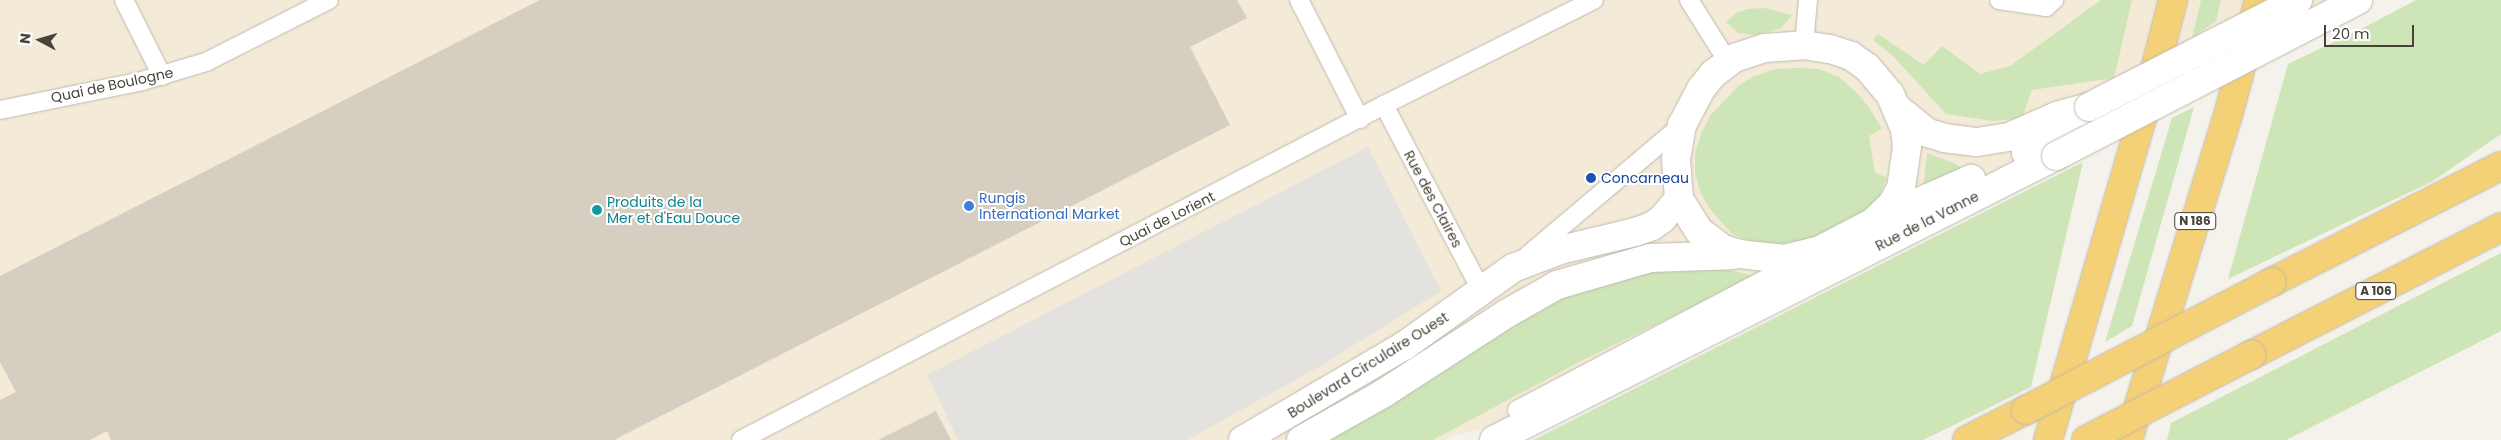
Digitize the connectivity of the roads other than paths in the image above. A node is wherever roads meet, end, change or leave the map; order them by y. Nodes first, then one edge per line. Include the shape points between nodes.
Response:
1 (124, 0) edge
2 (329, 0) edge
3 (1300, 0) edge
4 (1594, 0) edge
5 (1689, 0) edge
6 (1808, 0) edge
7 (1999, 0) edge
8 (2054, 0) edge
9 (2173, 0) edge
10 (2259, 0) edge
11 (2298, 0) edge
12 (2358, 0) edge
13 (1804, 45) junction
14 (1728, 62) junction
15 (162, 76) junction
16 (1384, 105) junction
17 (2088, 107) junction
18 (1898, 109) junction
19 (0, 110) edge
20 (1360, 119) junction
21 (1682, 125) junction
22 (2501, 166) edge
23 (1679, 199) junction
24 (1872, 223) junction
25 (2501, 228) edge
26 (1820, 250) junction
27 (1740, 254) junction
28 (1513, 268) junction
29 (1482, 292) junction
30 (1517, 410) dead end
31 (741, 440) edge
32 (1243, 440) edge
33 (1301, 440) edge
34 (1494, 440) edge
35 (1968, 440) edge
36 (2048, 440) edge
37 (2086, 440) edge
38 (2128, 440) edge

1 - 15 lane
2 - 15 lane, Quai de Boulogne via 206,62
3 - 20 lane
4 - 16 lane, Quai de Lorient
5 - 14 lane
6 - 13 lane
7 - 8 lane via 2046,7
9 - 36 highway
10 - 38 highway, N 186 via 2227,118
11 - 17 street, bridge
12 - 34 street, Rue de la Vanne, bridge
13 - 14 street via 1765,48
13 - 18 street via 1830,48 1851,56 1879,80
14 - 21 street via 1701,88
15 - 19 lane, Quai de Boulogne
16 - 20 lane, Quai de Lorient
16 - 29 lane, Rue des Claires
17 - 18 street via 2058,116 2009,138 1977,142 1928,133
17 - 24 street via 2063,135
18 - 24 street via 1906,138 1901,188 1892,204
20 - 31 lane, Quai de Lorient
21 - 23 street via 1676,159
21 - 28 lane
22 - 35 highway, bridge
23 - 27 street via 1700,231 1723,249
23 - 28 street, Boulevard Circulaire Ouest via 1652,226 1560,250
24 - 26 street
25 - 37 highway, A 106, bridge
26 - 27 street via 1785,258
26 - 30 lane
27 - 33 street via 1650,258 1557,285 1384,393
28 - 29 street, Boulevard Circulaire Ouest
29 - 32 street, Boulevard Circulaire Ouest via 1404,346

